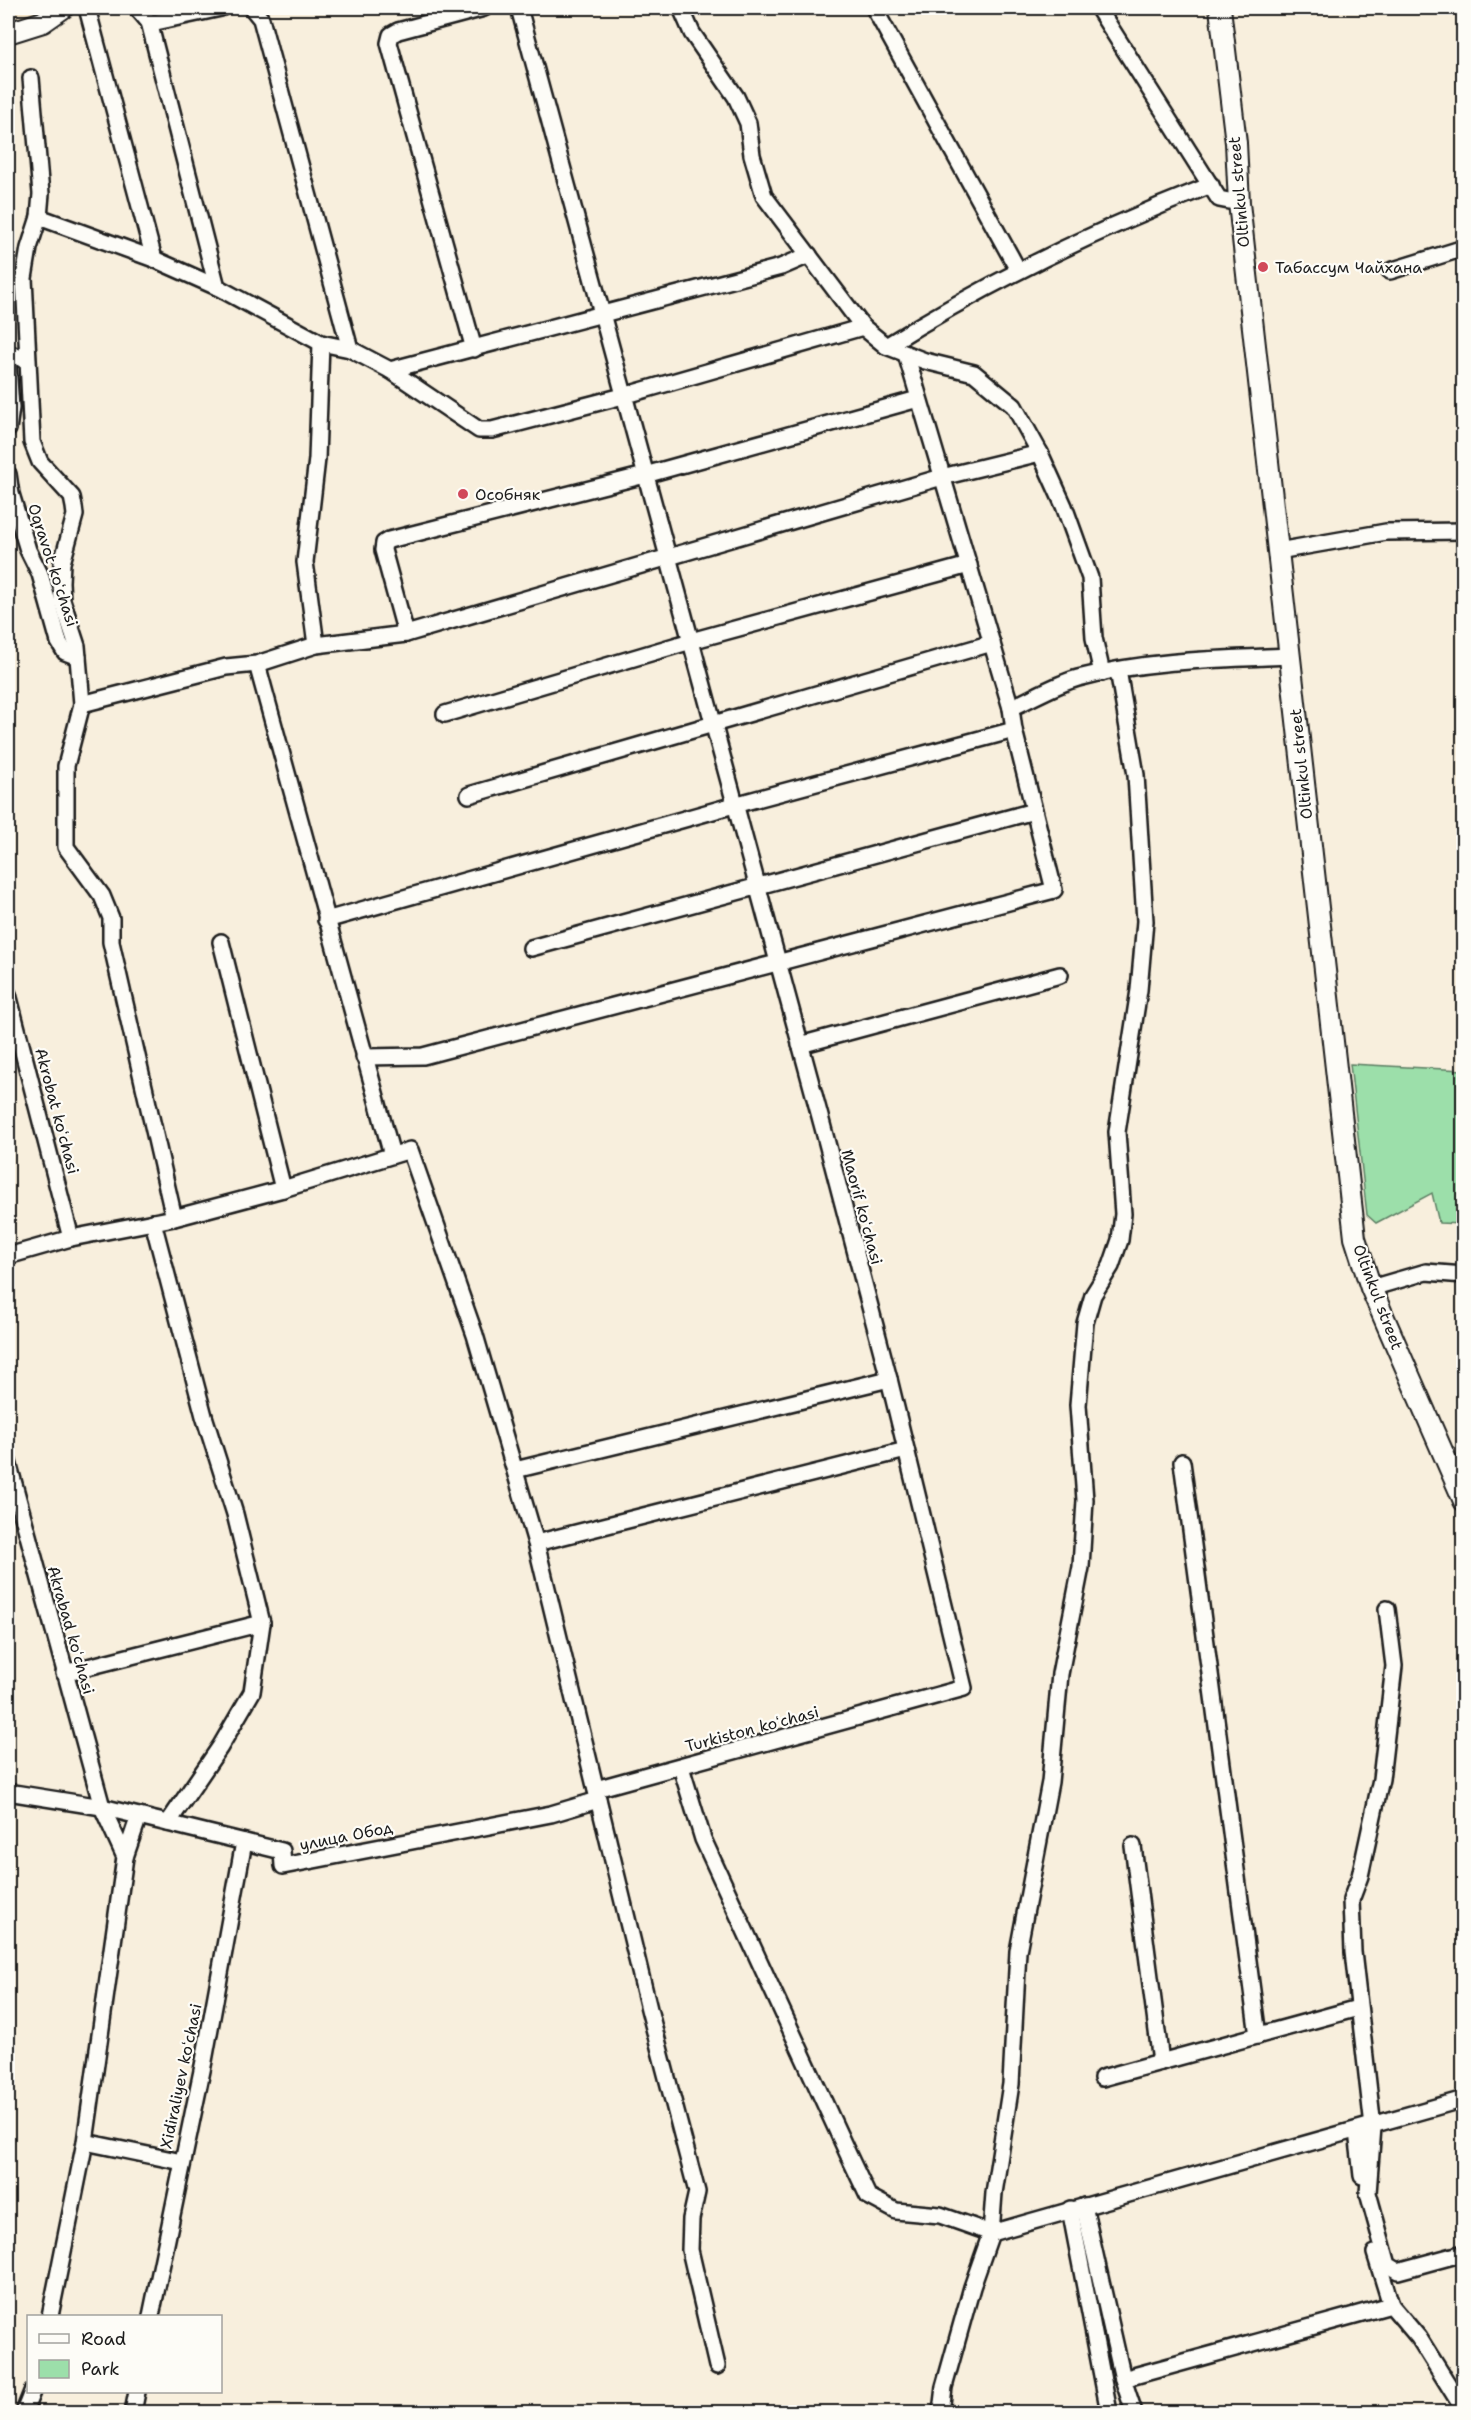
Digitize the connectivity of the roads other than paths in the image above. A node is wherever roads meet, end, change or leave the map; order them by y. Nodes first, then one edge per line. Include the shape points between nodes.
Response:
1 (63, 8) edge
2 (87, 8) edge
3 (137, 8) edge
4 (220, 8) edge
5 (252, 8) edge
6 (484, 8) edge
7 (519, 8) edge
8 (681, 8) edge
9 (874, 8) edge
10 (1098, 8) edge
11 (1220, 8) edge
12 (149, 22) junction
13 (8, 33) edge
14 (31, 78) dead end
15 (1211, 185) junction
16 (1239, 203) junction
17 (39, 217) junction
18 (1464, 248) edge
19 (809, 255) junction
20 (154, 260) junction
21 (1018, 270) junction
22 (1390, 271) dead end
23 (217, 286) junction
24 (601, 315) junction
25 (863, 327) junction
26 (321, 343) junction
27 (886, 346) junction
28 (350, 349) junction
29 (474, 349) junction
30 (8, 353) edge
31 (906, 354) junction
32 (26, 360) junction
33 (8, 366) edge
34 (390, 370) junction
35 (623, 396) junction
36 (918, 399) junction
37 (8, 429) edge
38 (1040, 453) junction
39 (8, 474) edge
40 (645, 475) junction
41 (942, 477) junction
42 (1464, 531) edge
43 (1278, 551) junction
44 (668, 557) junction
45 (969, 565) junction
46 (406, 634) junction
47 (692, 641) junction
48 (992, 643) junction
49 (316, 645) junction
50 (1289, 656) junction
51 (78, 657) junction
52 (257, 664) junction
53 (1118, 670) junction
54 (1102, 673) junction
55 (82, 704) junction
56 (1011, 708) junction
57 (445, 714) dead end
58 (714, 725) junction
59 (1014, 730) junction
60 (470, 795) dead end
61 (734, 805) junction
62 (1034, 812) junction
63 (756, 885) junction
64 (326, 920) junction
65 (221, 942) dead end
66 (531, 948) dead end
67 (778, 965) junction
68 (1060, 975) dead end
69 (8, 994) edge
70 (800, 1045) junction
71 (364, 1057) junction
72 (392, 1155) junction
73 (283, 1190) junction
74 (174, 1218) junction
75 (153, 1222) junction
76 (71, 1238) junction
77 (8, 1257) edge
78 (1464, 1275) edge
79 (1371, 1288) junction
80 (889, 1379) junction
81 (906, 1450) junction
82 (8, 1462) edge
83 (1182, 1462) dead end
84 (515, 1470) junction
85 (1464, 1501) edge
86 (536, 1543) junction
87 (1386, 1609) dead end
88 (262, 1623) junction
89 (64, 1673) junction
90 (681, 1767) junction
91 (8, 1792) edge
92 (597, 1794) junction
93 (102, 1807) junction
94 (139, 1816) junction
95 (168, 1823) junction
96 (244, 1842) junction
97 (1133, 1846) dead end
98 (125, 1857) junction
99 (1358, 2008) junction
100 (1258, 2036) junction
101 (1161, 2062) junction
102 (1102, 2078) dead end
103 (1464, 2099) edge
104 (1373, 2127) junction
105 (1357, 2132) junction
106 (85, 2142) junction
107 (182, 2162) junction
108 (1077, 2208) junction
109 (991, 2233) junction
110 (1464, 2253) edge
111 (1391, 2305) junction
112 (50, 2315) edge
113 (152, 2315) edge
114 (717, 2366) dead end
115 (1124, 2379) junction
116 (31, 2393) edge
117 (137, 2393) edge
118 (1464, 2410) edge
119 (24, 2412) edge
120 (133, 2412) edge
121 (941, 2412) edge
122 (1109, 2412) edge
123 (1134, 2412) edge

1 - 13 main road via 43,22
2 - 20 street
3 - 12 street
4 - 12 street
5 - 28 street via 261,19
6 - 29 street via 398,31 391,35 389,43
7 - 24 street, Maorif koʻchasi
8 - 19 street via 692,33 736,97 748,123 764,196
9 - 21 street
10 - 15 street
11 - 16 main road, Oltinkul street
12 - 23 street
14 - 17 street via 41,194
15 - 16 street via 1219,199
15 - 21 street via 1125,219
16 - 43 main road, Oltinkul street
17 - 20 street
17 - 32 street via 24,278
18 - 22 street
19 - 24 street via 782,267
19 - 25 street
20 - 23 street
21 - 27 street
23 - 26 street
24 - 29 street
24 - 35 street, Maorif koʻchasi
25 - 27 street
25 - 35 street
26 - 28 street
26 - 49 street via 317,459 306,562
27 - 31 street
28 - 34 street
29 - 34 street
30 - 32 street
31 - 36 street
31 - 38 street via 974,373 1014,406
32 - 51 street via 35,453 72,497 74,507 61,582 62,600
33 - 37 street
34 - 35 street via 479,430
35 - 40 street, Maorif koʻchasi
36 - 40 street
36 - 41 street
38 - 41 street
38 - 54 street via 1090,578 1094,638
39 - 51 street, Oqravot koʻchasi via 59,642 64,652
40 - 44 street, Maorif koʻchasi
40 - 46 street via 384,543
41 - 44 street
41 - 45 street
42 - 43 street via 1386,532
43 - 50 main road, Oltinkul street
44 - 46 street
44 - 47 street, Maorif koʻchasi
45 - 47 street
45 - 48 street
46 - 49 street
47 - 57 street
47 - 58 street, Maorif koʻchasi
48 - 56 street
48 - 58 street
49 - 52 street
50 - 53 street via 1202,659
50 - 79 main road, Oltinkul street via 1355,1238
51 - 55 street
52 - 55 street via 226,667
52 - 64 street
53 - 54 street
53 - 109 street via 1136,775 1145,921 1139,990 1117,1132 1123,1214 1111,1266 1093,1295 1085,1323 1078,1404 1085,1500 1081,1567 1060,1674 1050,1782 1018,1951 1011,2084
54 - 56 street via 1076,679
55 - 74 street via 66,766 66,847 102,896 111,918 111,942
56 - 59 street
58 - 60 street
58 - 61 street, Maorif koʻchasi
59 - 61 street
59 - 62 street
61 - 63 street, Maorif koʻchasi
61 - 64 street
62 - 63 street
62 - 67 street via 1054,890
63 - 66 street
63 - 67 street, Maorif koʻchasi
64 - 71 street
65 - 73 street
67 - 70 street, Maorif koʻchasi
67 - 71 street via 423,1056
68 - 70 street
69 - 76 street, Akrobat koʻchasi
70 - 80 street, Maorif koʻchasi
71 - 72 street
72 - 73 street
72 - 84 street via 410,1150 476,1335
73 - 74 street
74 - 75 street
75 - 76 street
75 - 88 street
76 - 77 street
78 - 79 street via 1426,1272
79 - 85 main road, Oltinkul street
80 - 81 street, Turkiston koʻchasi
80 - 84 street
81 - 86 street
81 - 90 street, Turkiston koʻchasi via 964,1688
82 - 89 street, Akrabad koʻchasi
83 - 100 street
84 - 86 street
86 - 92 street
87 - 99 street via 1394,1666 1381,1779 1351,1900
88 - 89 street
88 - 95 street via 252,1692
89 - 93 street, Akrabad koʻchasi
90 - 92 street
90 - 109 street, Turkiston koʻchasi via 703,1839 868,2196 896,2211 940,2215
91 - 93 street, улица Обод
92 - 96 street, улица Обод via 541,1816 283,1866 282,1851
92 - 114 street via 697,2192 690,2250
93 - 94 street, улица Обод
93 - 98 street, Akrabad koʻchasi
94 - 95 street, улица Обод
94 - 98 street
95 - 96 street, улица Обод
96 - 107 street, Xidiraliyev koʻchasi
97 - 101 street
98 - 106 street
99 - 100 street
99 - 104 street
100 - 101 street
101 - 102 street
103 - 104 street
104 - 105 street
104 - 110 street via 1368,2193 1388,2265 1398,2271
105 - 108 street
105 - 111 street via 1375,2258
106 - 107 street
106 - 112 street
107 - 113 street, Xidiraliyev koʻchasi
108 - 109 street
108 - 115 street
108 - 122 street
109 - 121 street via 964,2315
111 - 115 street
111 - 118 street via 1419,2338
115 - 123 street
116 - 119 street
117 - 120 street

